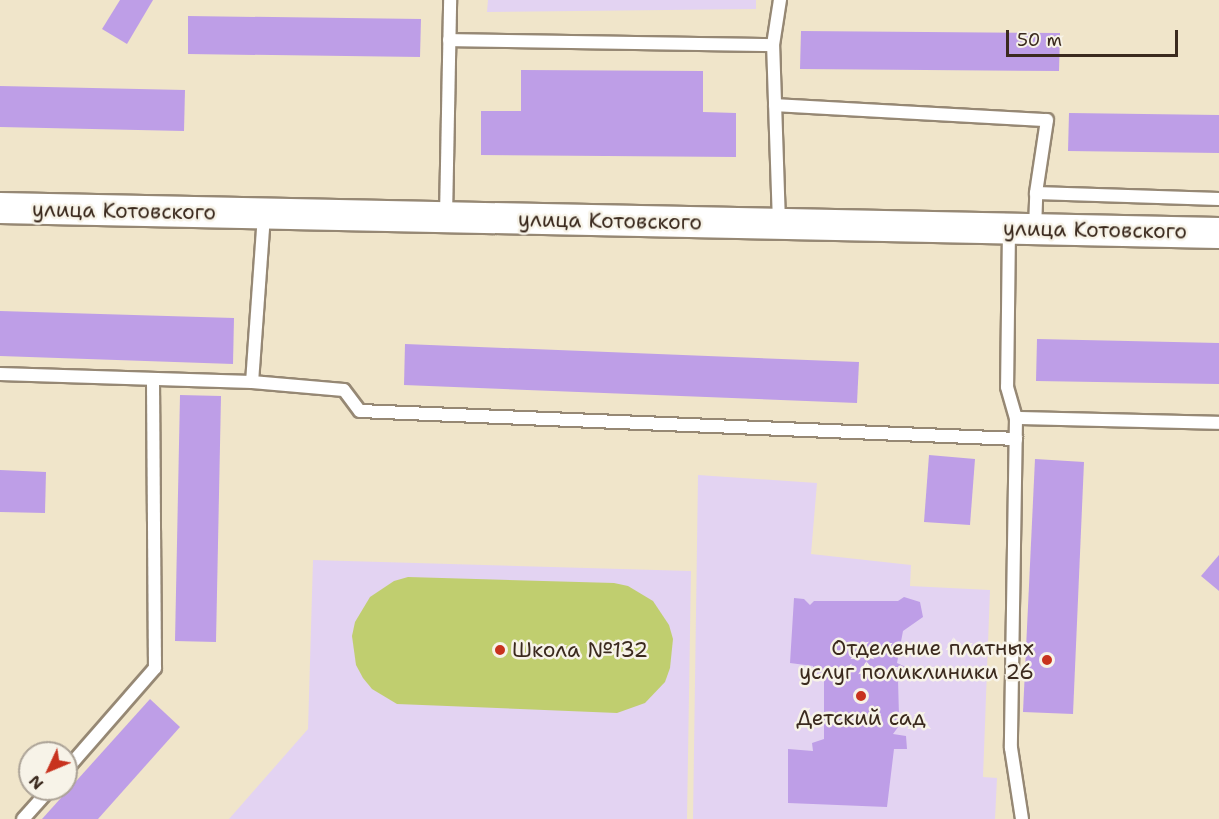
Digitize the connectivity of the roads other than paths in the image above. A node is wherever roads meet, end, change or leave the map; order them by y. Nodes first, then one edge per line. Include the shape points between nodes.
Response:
1 (450, 0) edge
2 (780, 0) edge
3 (449, 40) junction
4 (773, 45) junction
5 (775, 105) junction
6 (1036, 193) junction
7 (1219, 199) edge
8 (0, 208) edge
9 (264, 213) junction
10 (446, 217) junction
11 (779, 224) junction
12 (1022, 229) junction
13 (1219, 233) edge
14 (0, 374) edge
15 (153, 379) junction
16 (252, 382) junction
17 (1017, 418) junction
18 (1219, 423) edge
19 (1016, 439) junction
20 (78, 756) edge
21 (39, 801) edge
22 (23, 819) edge
23 (1022, 819) edge

1 - 3 lane
2 - 4 lane
3 - 4 lane
3 - 10 lane
4 - 5 lane
5 - 6 lane via 1047,120
5 - 11 lane
6 - 7 lane
6 - 12 lane
8 - 9 street, улица Котовского
9 - 10 street, улица Котовского
9 - 16 lane
10 - 11 street, улица Котовского
11 - 12 street, улица Котовского
12 - 13 street, улица Котовского
12 - 17 lane via 1007,387
14 - 15 lane
15 - 16 lane
15 - 20 lane via 155,668
16 - 19 lane via 344,390 360,411
17 - 18 lane
17 - 19 lane
19 - 23 lane via 1011,748
21 - 22 lane

